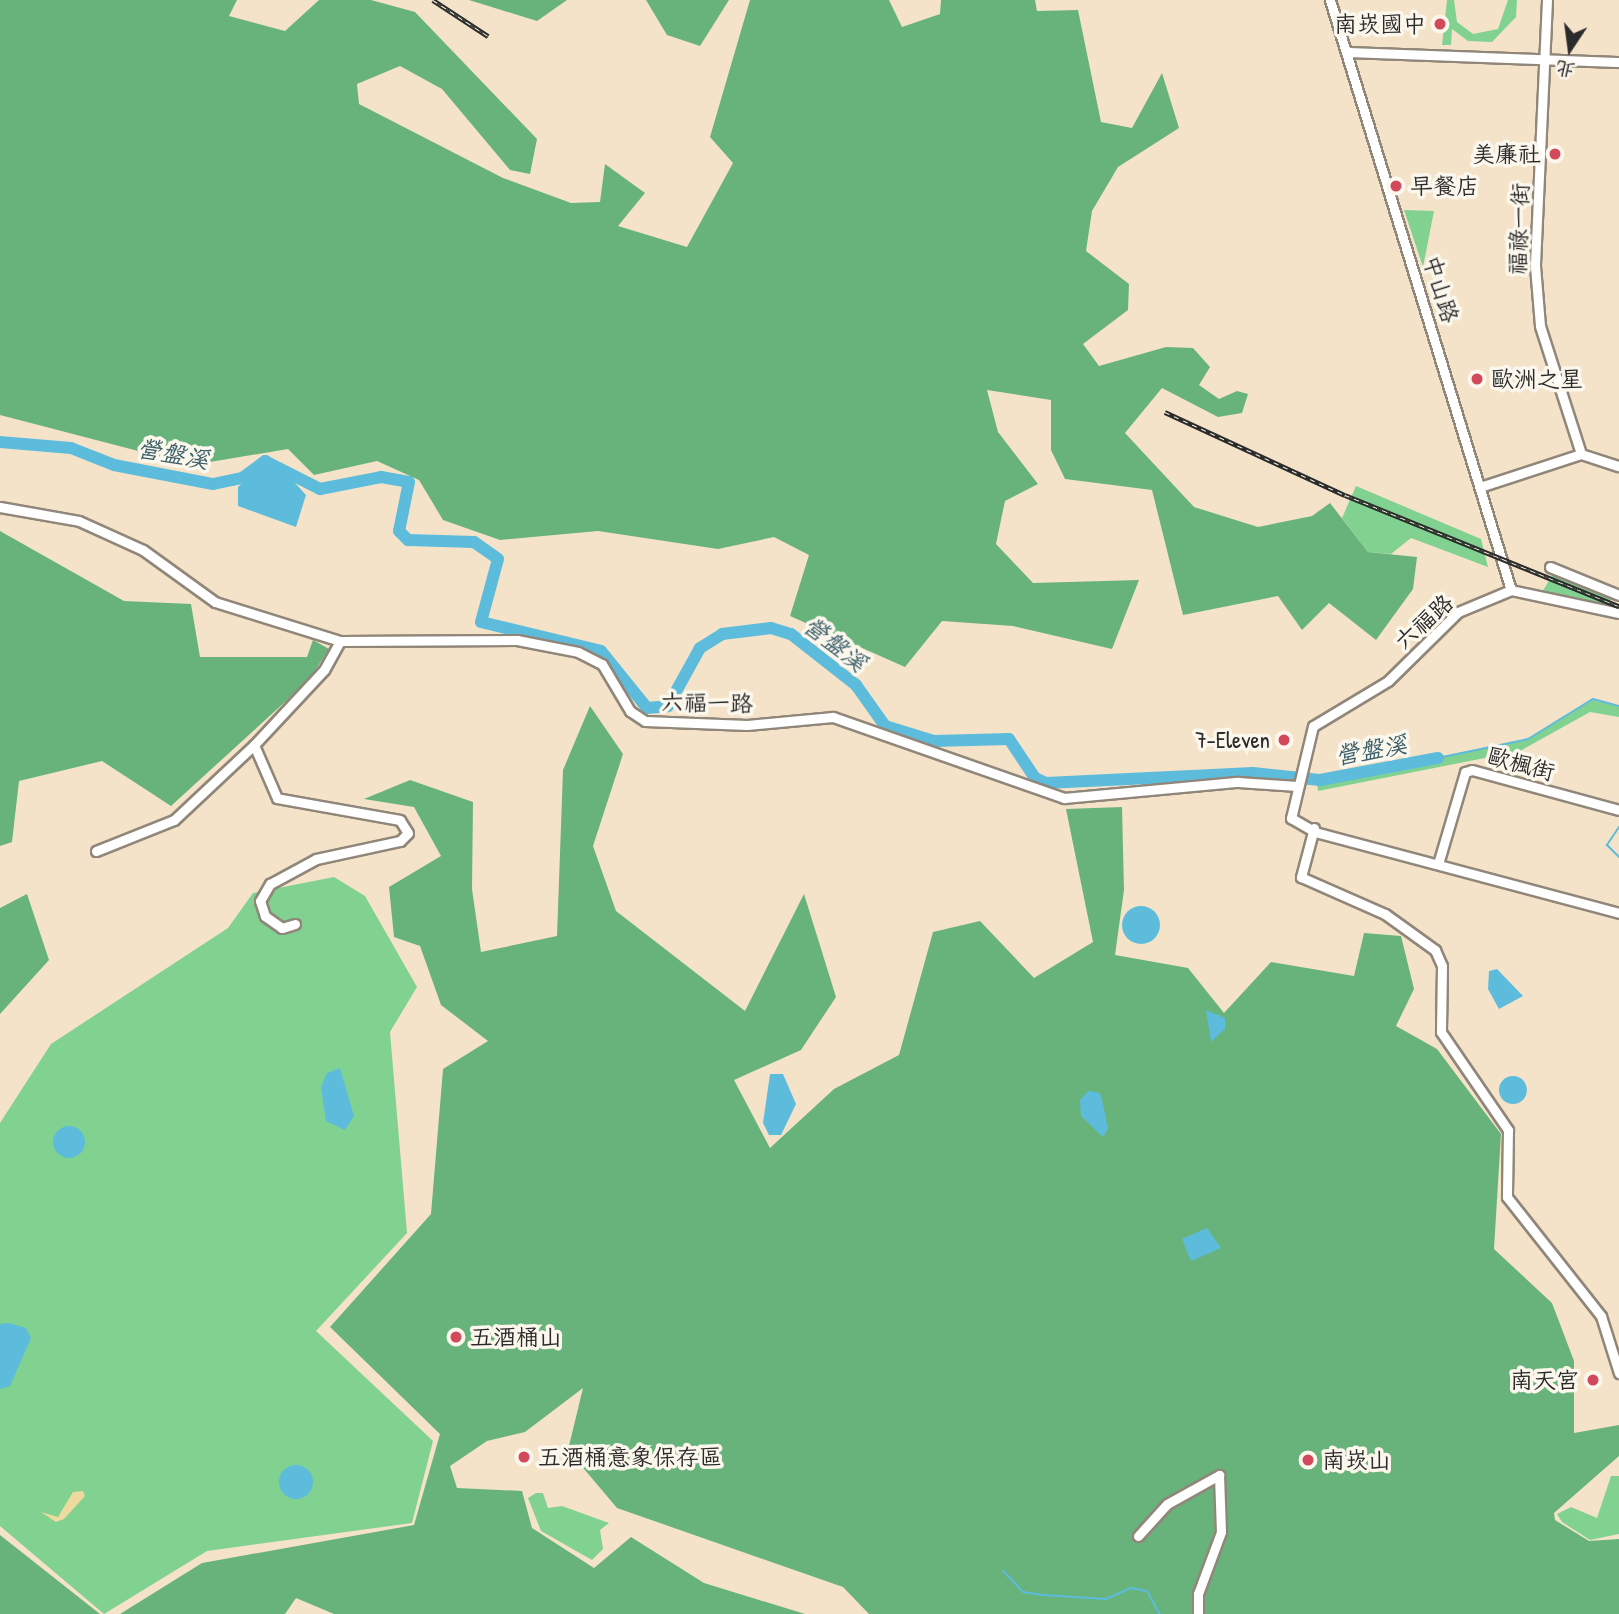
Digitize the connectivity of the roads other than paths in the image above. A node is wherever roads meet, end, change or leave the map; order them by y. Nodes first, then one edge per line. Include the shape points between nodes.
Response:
1 (1330, 0) edge
2 (1548, 0) edge
3 (1346, 52) junction
4 (1547, 59) junction
5 (1619, 62) edge
6 (1581, 454) junction
7 (1619, 466) edge
8 (1483, 486) junction
9 (0, 507) edge
10 (1550, 567) dead end
11 (1511, 590) junction
12 (1619, 595) edge
13 (1619, 613) edge
14 (340, 641) junction
15 (254, 745) junction
16 (1298, 785) junction
17 (1619, 810) edge
18 (1314, 828) junction
19 (96, 851) dead end
20 (1438, 864) junction
21 (1619, 914) edge
22 (295, 924) dead end
23 (1619, 1373) edge
24 (1138, 1536) dead end
25 (1198, 1614) edge

1 - 3 street, 中山路
2 - 4 street, 福祿一街
3 - 4 street
3 - 8 street, 中山路
4 - 5 street
4 - 6 street, 福祿一街 via 1536,295
6 - 7 street
6 - 8 street
8 - 11 street, 中山路
9 - 14 street, 六福一路 via 79,520 143,550 215,602
10 - 12 street
11 - 13 street
11 - 16 street, 六福路 via 1458,612 1388,681 1314,726
14 - 15 street via 324,670
14 - 16 street, 六福一路 via 550,644 602,664 638,719 747,725 833,717 1063,798 1238,782
15 - 19 street via 174,820
15 - 22 street via 277,798 407,825 400,841 316,859 270,884 260,901 265,916 282,928
16 - 18 street via 1291,818 1296,825
17 - 20 street, 歐楓街 via 1472,770 1465,772
18 - 20 street
18 - 23 street via 1301,877 1385,914 1435,950 1443,966 1441,1032 1508,1130 1507,1197 1601,1316
20 - 21 street
24 - 25 street via 1167,1504 1219,1475 1221,1532 1205,1576

